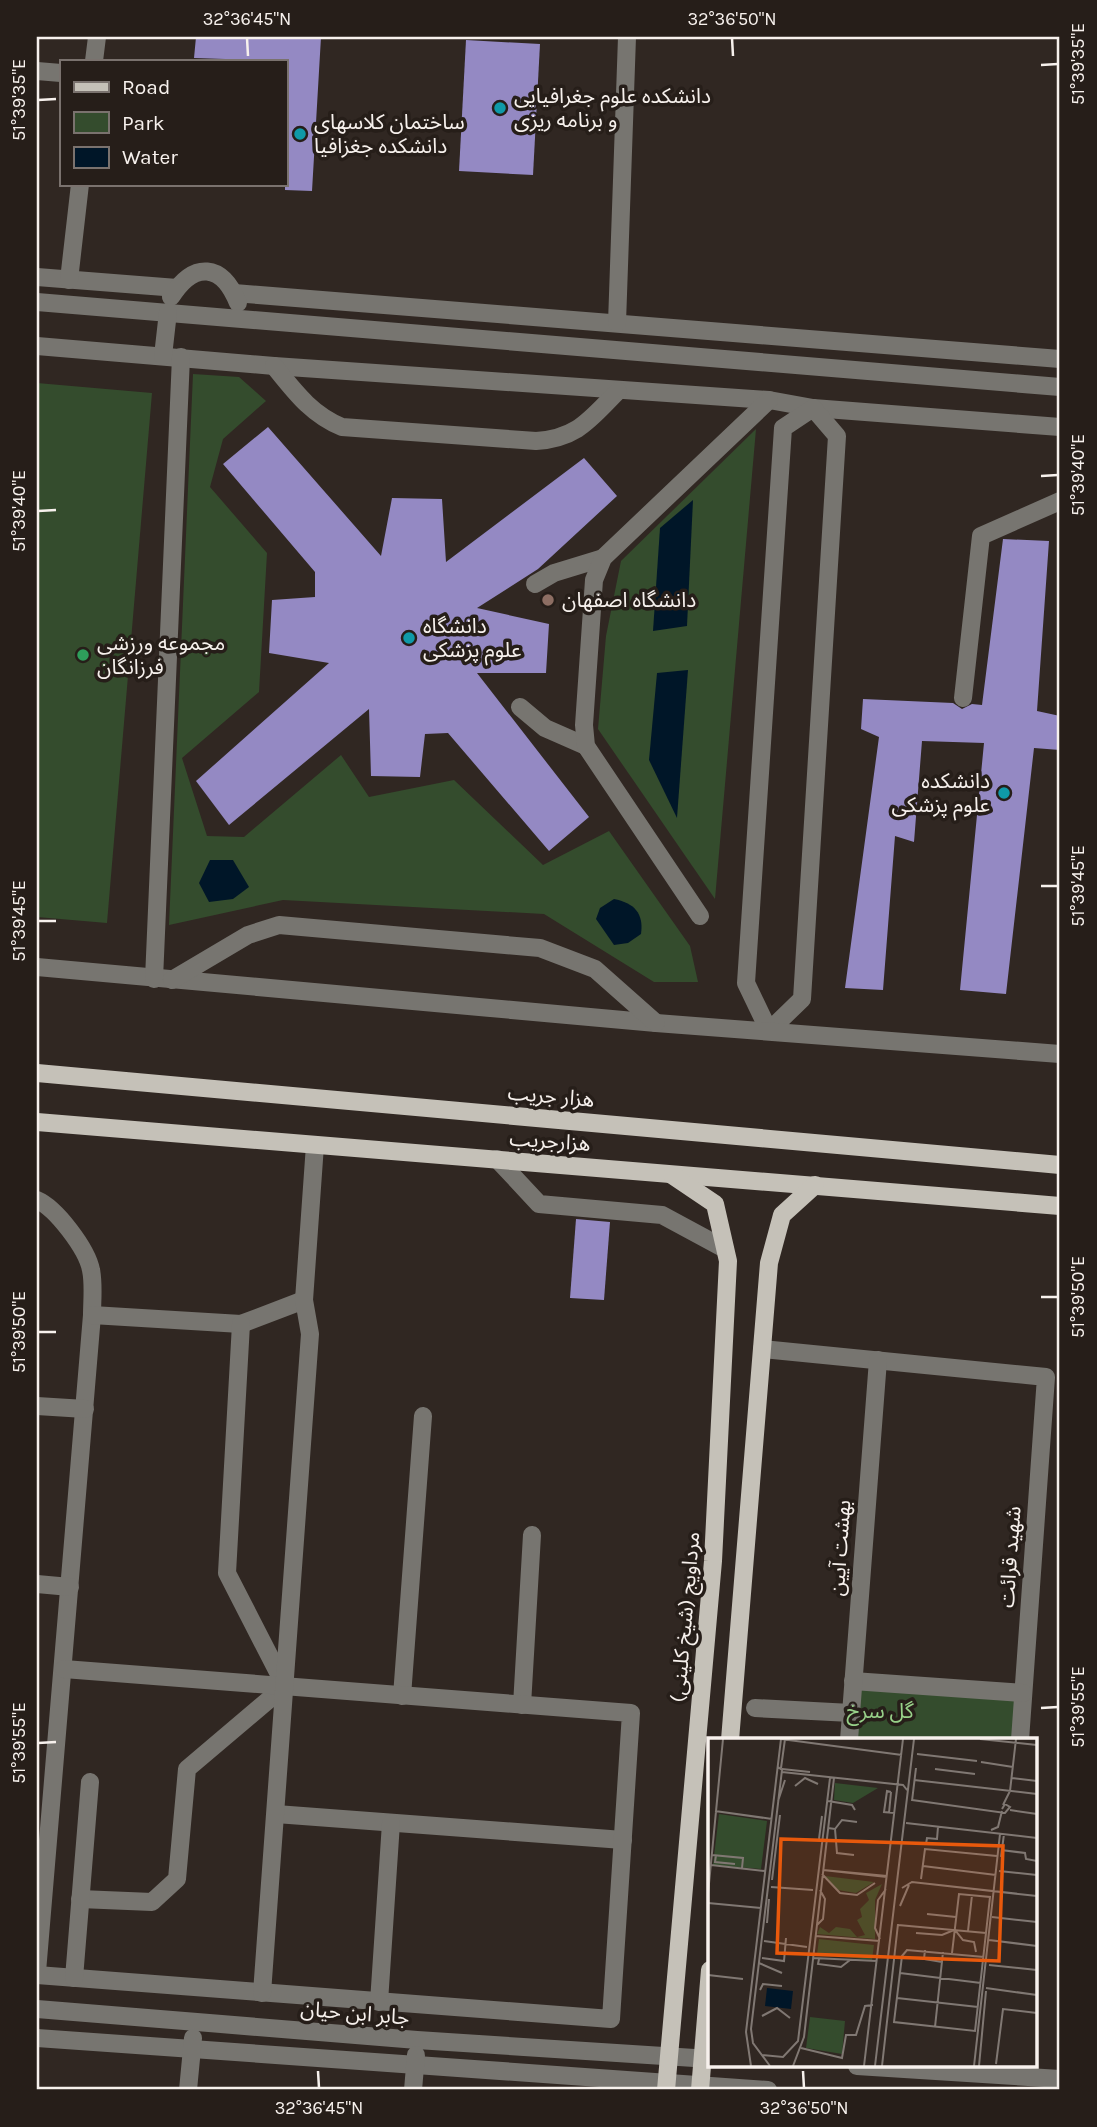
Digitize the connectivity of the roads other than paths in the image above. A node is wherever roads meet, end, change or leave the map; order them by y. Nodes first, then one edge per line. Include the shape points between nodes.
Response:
1 (97, 37) edge
2 (627, 37) edge
3 (94, 60) edge
4 (37, 71) edge
5 (60, 73) edge
6 (80, 186) edge
7 (37, 277) edge
8 (69, 280) junction
9 (177, 288) junction
10 (234, 293) junction
11 (37, 302) edge
12 (165, 312) junction
13 (243, 318) junction
14 (617, 323) junction
15 (37, 346) edge
16 (172, 356) junction
17 (1060, 359) edge
18 (274, 366) junction
19 (1060, 387) edge
20 (618, 391) junction
21 (769, 400) junction
22 (813, 408) junction
23 (1060, 427) edge
24 (1060, 501) edge
25 (603, 558) junction
26 (535, 584) dead end
27 (963, 698) dead end
28 (520, 706) dead end
29 (586, 746) junction
30 (700, 916) dead end
31 (37, 967) edge
32 (163, 979) junction
33 (656, 1023) junction
34 (769, 1031) junction
35 (1060, 1054) edge
36 (37, 1073) edge
37 (37, 1122) edge
38 (315, 1144) junction
39 (497, 1159) junction
40 (1060, 1165) edge
41 (669, 1173) junction
42 (815, 1185) junction
43 (37, 1200) edge
44 (1060, 1206) edge
45 (725, 1249) junction
46 (304, 1300) junction
47 (92, 1315) junction
48 (241, 1324) junction
49 (762, 1349) junction
50 (878, 1360) junction
51 (37, 1406) edge
52 (85, 1409) junction
53 (423, 1416) dead end
54 (532, 1535) dead end
55 (713, 1561) junction
56 (744, 1564) junction
57 (37, 1584) edge
58 (71, 1587) junction
59 (64, 1669) junction
60 (853, 1681) junction
61 (285, 1686) junction
62 (1023, 1693) junction
63 (402, 1696) junction
64 (523, 1705) junction
65 (755, 1708) dead end
66 (851, 1713) junction
67 (730, 1738) edge
68 (849, 1738) edge
69 (1020, 1738) edge
70 (90, 1782) dead end
71 (276, 1814) junction
72 (391, 1823) junction
73 (623, 1840) junction
74 (80, 1899) junction
75 (37, 1974) edge
76 (74, 1978) junction
77 (262, 1993) junction
78 (379, 2002) junction
79 (37, 2010) edge
80 (194, 2022) junction
81 (708, 2029) edge
82 (37, 2038) edge
83 (417, 2040) junction
84 (191, 2050) junction
85 (669, 2056) junction
86 (707, 2059) edge
87 (415, 2067) junction
88 (928, 2068) edge
89 (999, 2070) edge
90 (1060, 2079) edge
91 (666, 2087) edge
92 (700, 2089) edge
93 (188, 2090) edge
94 (413, 2090) edge
95 (768, 2090) edge

1 - 3 street
2 - 14 street
4 - 5 street
6 - 8 street
7 - 8 street
8 - 9 street
9 - 10 street via 195,272 210,271 221,276
9 - 12 street
10 - 13 street
10 - 14 street
11 - 12 street
12 - 13 street
12 - 16 street
13 - 19 street
14 - 17 street
15 - 16 street
16 - 18 street
16 - 32 street
18 - 20 street
18 - 20 street via 321,419 342,427 558,439 578,431
20 - 21 street
21 - 22 street
21 - 25 street
22 - 23 street
22 - 34 street via 783,428 782,442 746,983
22 - 34 street via 837,436 802,999
24 - 27 street via 981,536
25 - 26 street
25 - 29 street via 594,580
28 - 29 street via 545,728
29 - 30 street
31 - 32 street
32 - 33 street
32 - 33 street via 248,935 279,926 540,948 595,970
33 - 34 street
34 - 35 street
36 - 40 main road, هزار جریب
37 - 38 main road, هزارجریب
38 - 39 main road, هزارجریب
38 - 46 street
39 - 41 main road, هزارجریب
39 - 45 street via 539,1203 662,1215
41 - 42 main road, هزارجریب
41 - 45 main road, مرداویج (شیخ کلینی) via 715,1204
42 - 44 main road, هزارجریب
42 - 49 main road via 782,1215 769,1263
43 - 47 street via 73,1235 91,1268
45 - 55 main road, مرداویج (شیخ کلینی)
46 - 48 street
46 - 61 street via 310,1334
47 - 48 street
47 - 52 street
48 - 61 street via 227,1573
49 - 50 street
49 - 56 main road
50 - 60 street, بهشت آیین
50 - 62 street, شهید قرائت via 1046,1377
51 - 52 street
52 - 58 street
53 - 63 street
54 - 64 street
55 - 56 main road
55 - 85 main road, مرداویج (شیخ کلینی)
56 - 67 main road
57 - 58 street
58 - 59 street
59 - 61 street
59 - 75 street
60 - 62 street
60 - 66 street, بهشت آیین
61 - 63 street
61 - 71 street
61 - 74 street via 187,1769 177,1879 152,1902
62 - 69 street, شهید قرائت
63 - 64 street
64 - 73 street via 631,1713
65 - 66 street
66 - 68 street, بهشت آیین
70 - 74 street
71 - 72 street
71 - 77 street
72 - 73 street
72 - 78 street
73 - 78 street via 611,2019
74 - 76 street
75 - 76 street
76 - 77 street
77 - 78 street
79 - 80 street, جابر ابن حیان
80 - 83 street, جابر ابن حیان
80 - 84 street
81 - 86 main road
82 - 84 street
83 - 85 street, جابر ابن حیان
83 - 87 street
84 - 87 street
84 - 93 street
85 - 86 street, جابر ابن حیان
85 - 91 main road, مرداویج (شیخ کلینی)
86 - 92 main road
87 - 91 street
87 - 94 street
88 - 89 street
89 - 90 street
91 - 92 street
92 - 95 street

